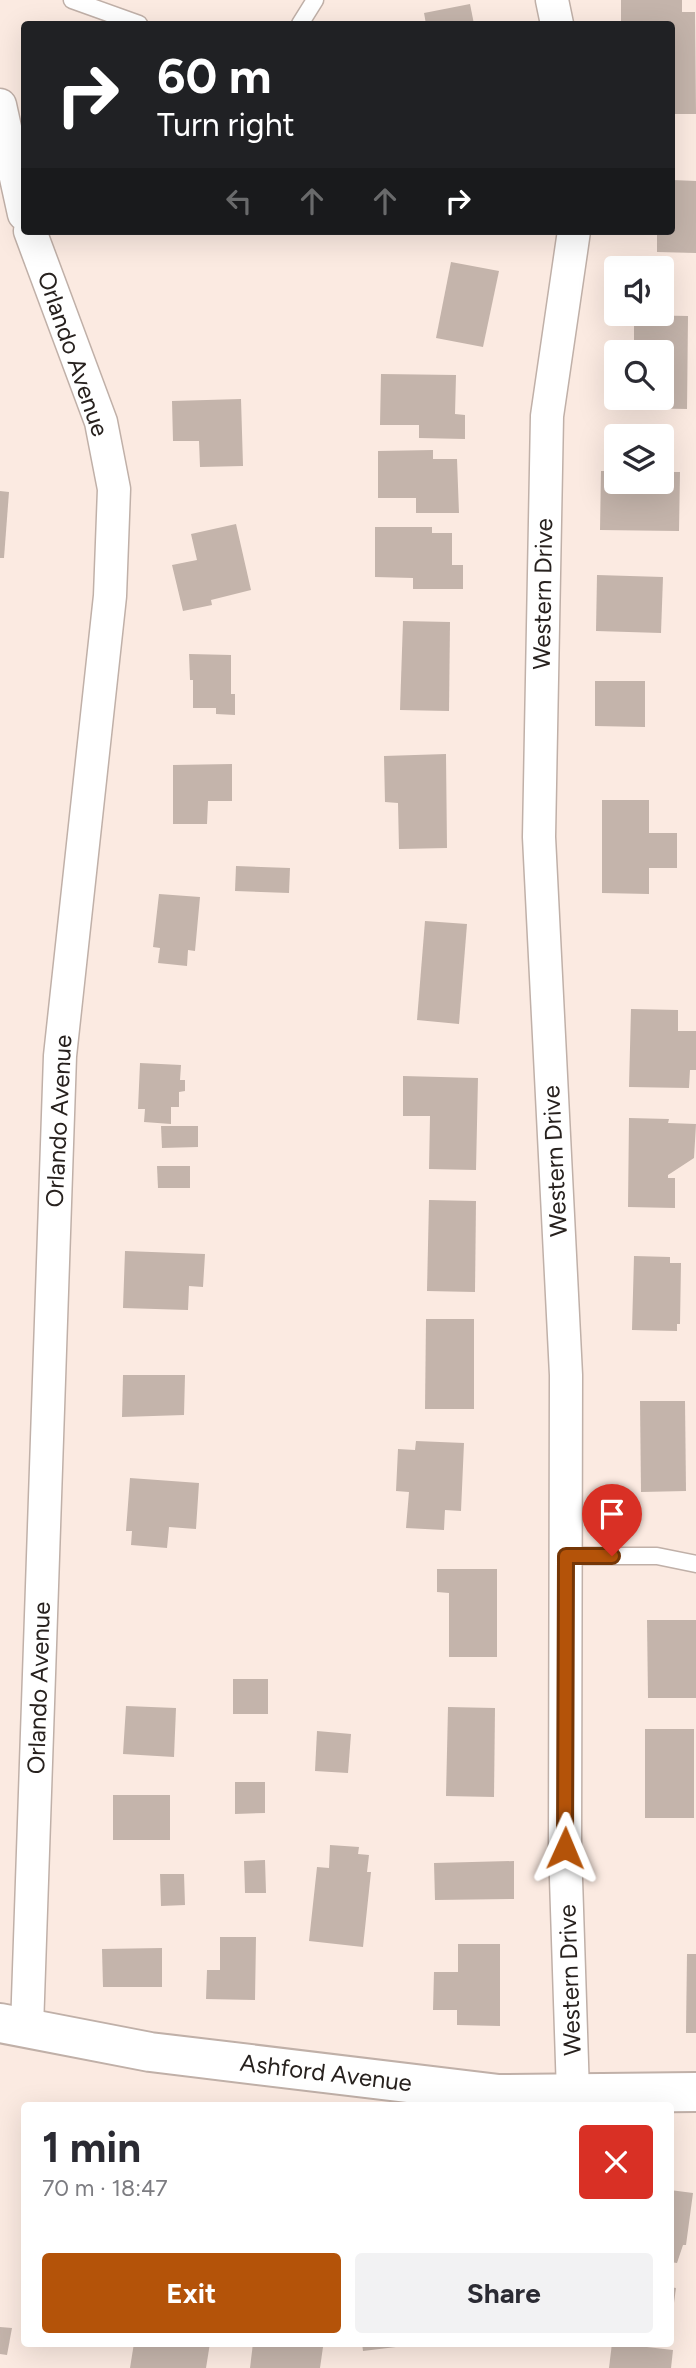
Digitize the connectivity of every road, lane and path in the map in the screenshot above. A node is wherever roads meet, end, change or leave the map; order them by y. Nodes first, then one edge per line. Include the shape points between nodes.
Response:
1 (72, 0) edge
2 (315, 0) edge
3 (552, 0) edge
4 (131, 21) edge
5 (302, 21) edge
6 (556, 21) edge
7 (0, 104) edge
8 (21, 200) edge
9 (31, 235) edge
10 (573, 235) edge
11 (566, 1556) junction
12 (696, 1564) edge
13 (14, 2025) edge
14 (696, 2092) edge
15 (573, 2093) junction

1 - 4 lane
2 - 5 lane
3 - 6 street
7 - 8 street
9 - 13 street, Orlando Avenue via 101,422 114,489 110,596 61,1056
10 - 11 street, Western Drive via 547,416 539,836 566,1375
11 - 12 lane via 657,1556
11 - 15 street, Western Drive via 565,1848
13 - 15 main road, Ashford Avenue via 150,2052 445,2088 499,2094
14 - 15 main road, Ashford Avenue

